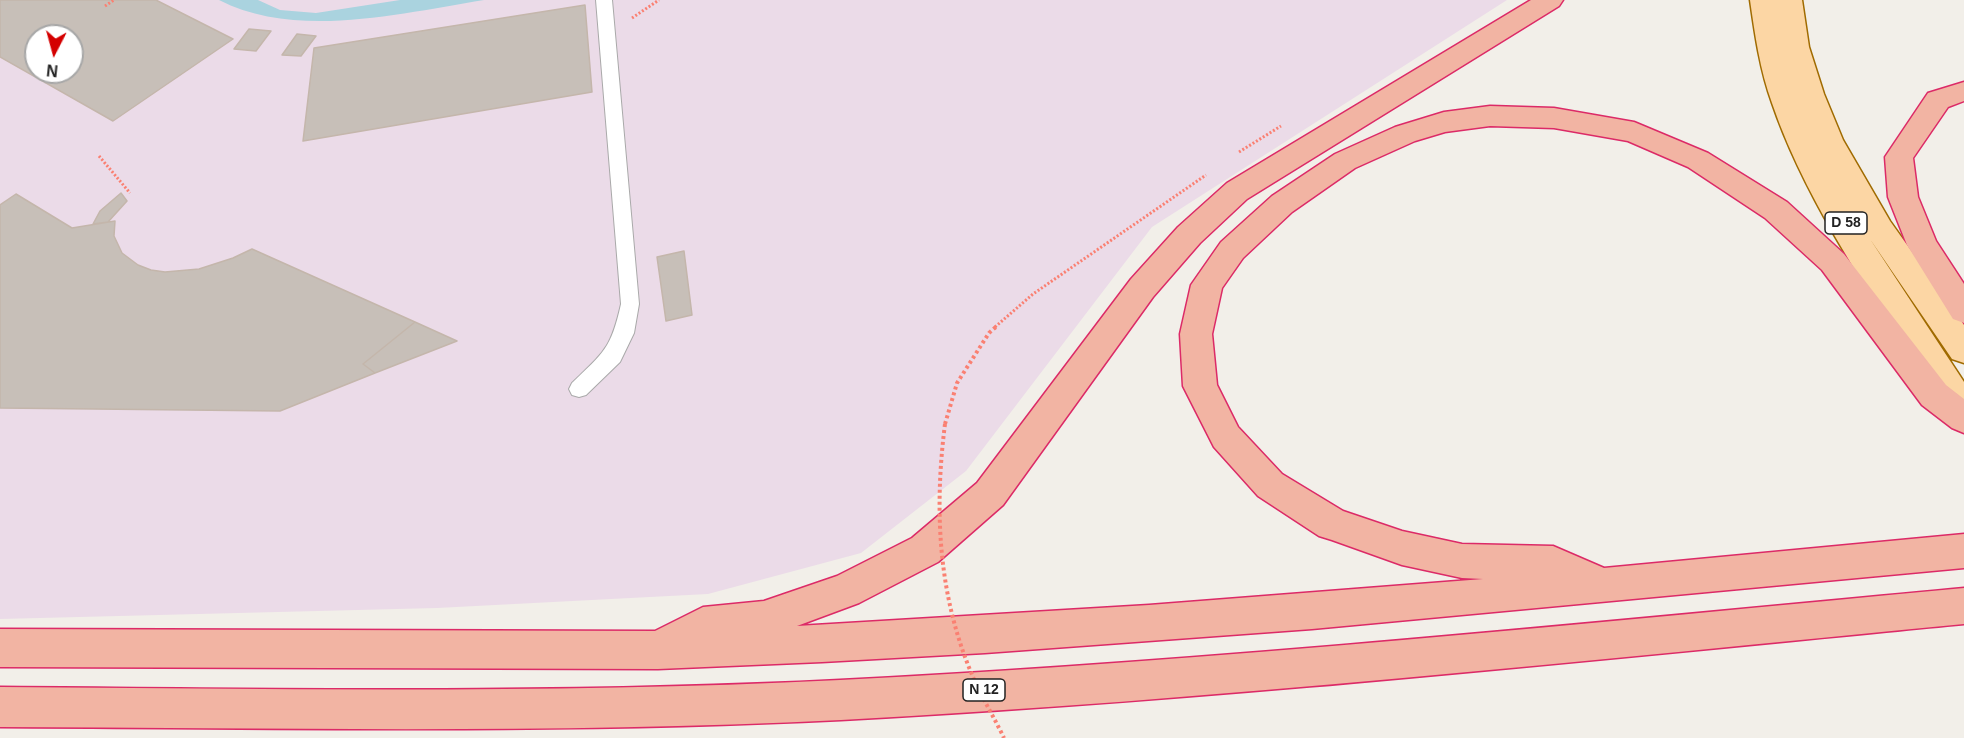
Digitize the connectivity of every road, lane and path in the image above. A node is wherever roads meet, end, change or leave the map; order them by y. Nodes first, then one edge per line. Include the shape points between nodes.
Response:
1 (114, 0) edge
2 (604, 0) edge
3 (1550, 0) edge
4 (1789, 0) edge
5 (105, 6) dead end
6 (1764, 9) edge
7 (1964, 91) edge
8 (99, 156) dead end
9 (130, 193) dead end
10 (1964, 310) edge
11 (1964, 350) edge
12 (579, 389) dead end
13 (1964, 410) edge
14 (1964, 418) edge
15 (945, 424) dead end
16 (1964, 551) edge
17 (1604, 586) junction
18 (1964, 606) edge
19 (0, 648) edge
20 (658, 650) junction
21 (0, 707) edge
22 (1004, 738) edge

1 - 5 path
2 - 12 lane via 630,304 624,333 613,356
3 - 20 highway via 1237,191 1189,235 1142,288 990,494 925,550 846,591 764,619 703,625
4 - 11 main road, D 58 via 1796,43 1826,133 1911,279
6 - 13 main road, D 58 via 1790,114 1820,178 1872,271
7 - 10 highway via 1938,100 1899,157 1903,197 1922,245
8 - 9 path
14 - 17 highway via 1934,395 1833,262 1776,210 1698,160 1634,132 1554,118 1490,116 1444,122 1405,134 1345,161 1282,204 1232,250 1207,285 1196,334 1200,386 1226,437 1270,485 1332,524 1402,549 1462,561 1553,563
15 - 22 path, bridge via 937,506 940,561 970,669
16 - 17 highway
17 - 20 highway via 1213,620
18 - 21 highway, N 12 via 1252,672 840,700 560,710
19 - 20 highway

